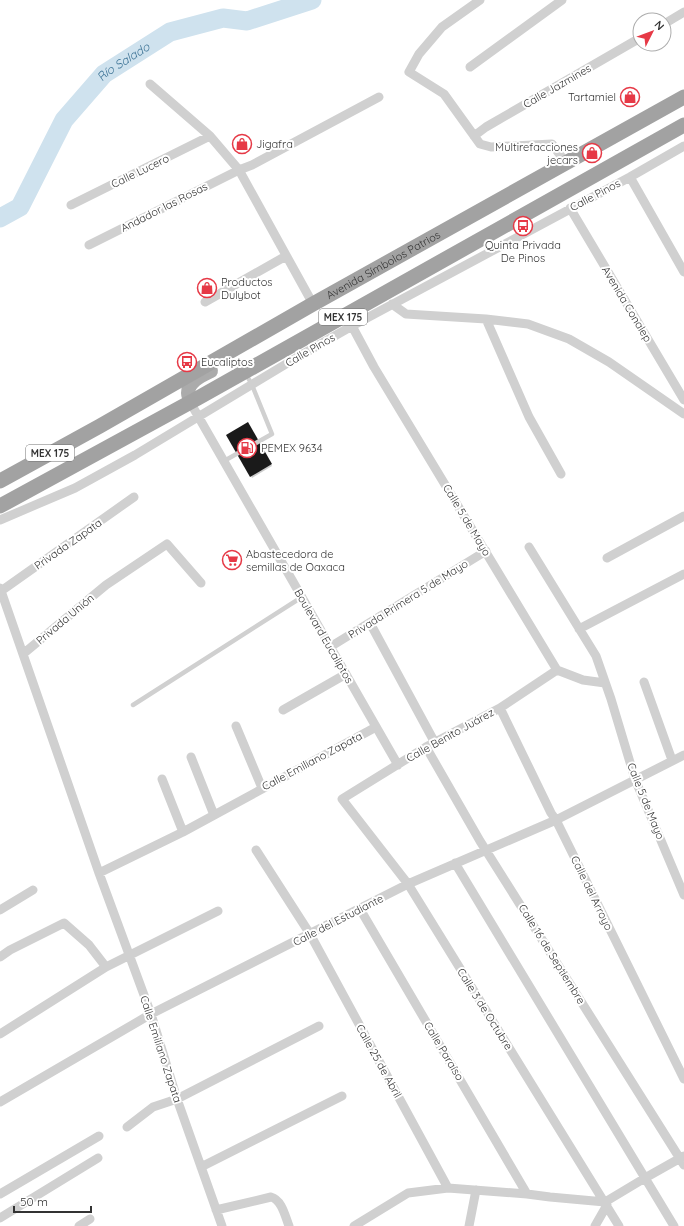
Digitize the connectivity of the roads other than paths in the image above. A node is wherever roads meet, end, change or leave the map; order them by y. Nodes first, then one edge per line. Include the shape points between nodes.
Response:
1 (480, 0) edge
2 (562, 0) edge
3 (684, 12) edge
4 (672, 19) edge
5 (632, 43) edge
6 (470, 67) dead end
7 (150, 84) dead end
8 (379, 97) dead end
9 (684, 97) edge
10 (684, 125) edge
11 (210, 136) junction
12 (474, 136) junction
13 (684, 146) edge
14 (566, 163) junction
15 (239, 170) junction
16 (630, 177) junction
17 (71, 205) dead end
18 (570, 208) junction
19 (508, 224) junction
20 (516, 237) junction
21 (89, 245) dead end
22 (286, 256) junction
23 (684, 272) edge
24 (205, 302) dead end
25 (313, 304) junction
26 (392, 304) junction
27 (486, 319) junction
28 (352, 326) junction
29 (242, 344) junction
30 (244, 372) junction
31 (252, 385) junction
32 (684, 400) edge
33 (190, 402) junction
34 (684, 414) edge
35 (198, 417) junction
36 (224, 461) junction
37 (561, 474) dead end
38 (0, 481) edge
39 (134, 497) dead end
40 (0, 506) edge
41 (684, 516) edge
42 (0, 520) edge
43 (529, 548) dead end
44 (486, 552) junction
45 (607, 558) dead end
46 (684, 574) edge
47 (201, 583) dead end
48 (1, 590) edge
49 (302, 597) junction
50 (370, 623) junction
51 (579, 628) junction
52 (330, 647) junction
53 (23, 654) junction
54 (557, 670) junction
55 (346, 674) junction
56 (644, 682) dead end
57 (605, 683) junction
58 (133, 705) dead end
59 (500, 708) junction
60 (283, 710) dead end
61 (236, 726) dead end
62 (376, 727) junction
63 (435, 743) junction
64 (426, 747) junction
65 (684, 755) edge
66 (191, 757) dead end
67 (672, 760) junction
68 (398, 765) junction
69 (162, 779) dead end
70 (635, 779) junction
71 (262, 788) junction
72 (342, 799) joint
73 (214, 815) junction
74 (556, 820) junction
75 (183, 832) junction
76 (256, 850) dead end
77 (486, 850) junction
78 (455, 863) junction
79 (99, 873) junction
80 (408, 884) junction
81 (33, 890) dead end
82 (684, 895) edge
83 (360, 909) junction
84 (0, 910) edge
85 (218, 911) dead end
86 (310, 934) junction
87 (129, 956) junction
88 (0, 957) edge
89 (106, 967) junction
90 (151, 1014) junction
91 (319, 1026) dead end
92 (0, 1034) edge
93 (684, 1079) edge
94 (342, 1096) dead end
95 (177, 1099) junction
96 (0, 1102) edge
97 (127, 1128) dead end
98 (99, 1136) dead end
99 (98, 1158) dead end
100 (683, 1160) edge
101 (201, 1167) junction
102 (645, 1178) junction
103 (448, 1188) junction
104 (476, 1190) junction
105 (0, 1194) edge
106 (528, 1194) junction
107 (606, 1204) junction
108 (216, 1210) junction
109 (0, 1218) edge
110 (90, 1219) dead end
111 (79, 1226) edge
112 (222, 1226) edge
113 (289, 1226) edge
114 (354, 1226) edge
115 (469, 1226) edge
116 (595, 1226) edge
117 (619, 1226) edge
118 (674, 1226) edge

1 - 12 street via 442,28 419,54 409,72 444,94
2 - 6 street
3 - 4 street
5 - 12 street, Calle Jazmines
7 - 11 street
8 - 15 street, Andador las Rosas
9 - 14 highway, Avenida Símbolos Patrios / MEX 175
10 - 19 highway, MEX 175
11 - 15 street
11 - 17 street, Calle Lucero
12 - 14 street via 480,144 491,147 552,144
13 - 16 street, Calle Pinos
14 - 25 highway, Avenida Símbolos Patrios / MEX 175
15 - 21 street, Andador las Rosas
15 - 22 street
16 - 18 street, Calle Pinos
16 - 23 street
18 - 20 street, Calle Pinos
18 - 32 street, Avenida Conalep
19 - 20 street
19 - 30 highway, MEX 175
20 - 26 street, Calle Pinos
22 - 24 street
22 - 25 street
25 - 29 highway, Avenida Símbolos Patrios / MEX 175
26 - 27 street via 406,314
26 - 28 street, Calle Pinos
27 - 34 street via 528,324 569,339 609,362
27 - 37 street via 529,417
28 - 31 street, Calle Pinos
28 - 44 street, Calle 5 de Mayo
29 - 33 main road via 238,355 189,386
29 - 38 highway, Avenida Símbolos Patrios / MEX 175
30 - 31 lane
30 - 33 highway, MEX 175
31 - 35 street, Calle Pinos
31 - 36 lane via 272,434
33 - 35 street, Boulevard Eucaliptos
33 - 40 highway, MEX 175
35 - 36 street, Boulevard Eucaliptos
35 - 42 street, Calle Pinos via 75,488
36 - 49 street, Boulevard Eucaliptos
39 - 48 street, Privada Zapata
41 - 45 street
43 - 51 street, Calle 5 de Mayo
44 - 50 street, Privada Primera 5 de Mayo
44 - 54 street, Calle 5 de Mayo
46 - 51 street
47 - 53 street, Privada Unión via 167,544 106,585
48 - 53 street, Calle Emiliano Zapata
49 - 52 street, Boulevard Eucaliptos
49 - 58 lane
50 - 52 street, Privada Primera 5 de Mayo
50 - 63 street
51 - 57 street, Calle 5 de Mayo via 596,656
52 - 55 street, Boulevard Eucaliptos
53 - 79 street, Calle Emiliano Zapata
54 - 57 street via 583,680
54 - 59 street, Calle Benito Juárez
55 - 60 street
55 - 62 street, Boulevard Eucaliptos
56 - 67 street
57 - 70 street, Calle 5 de Mayo
59 - 63 street, Calle Benito Juárez
59 - 74 street, Calle del Arroyo
61 - 71 street
62 - 68 street, Boulevard Eucaliptos
62 - 71 street, Calle Emiliano Zapata
63 - 64 street, Calle Benito Juárez
64 - 68 street, Calle Benito Juárez
64 - 77 street, Calle 16 de Septiembre
65 - 67 street, Calle del Estudiante
66 - 73 street
67 - 70 street, Calle del Estudiante
68 - 72 street, Calle Benito Juárez
69 - 75 street
70 - 74 street, Calle del Estudiante
70 - 82 street, Calle 5 de Mayo
71 - 73 street, Calle Emiliano Zapata
72 - 80 street, Calle 3 de Octubre
73 - 75 street, Calle Emiliano Zapata
74 - 77 street, Calle del Estudiante
74 - 93 street, Calle del Arroyo
75 - 79 street, Calle Emiliano Zapata
76 - 86 street, Calle 25 de Abril
77 - 78 street, Calle del Estudiante
77 - 100 street, Calle 16 de Septiembre
78 - 80 street, Calle del Estudiante
78 - 102 street
79 - 87 street, Calle Emiliano Zapata
80 - 83 street, Calle del Estudiante
80 - 107 street, Calle 3 de Octubre
81 - 84 street
83 - 86 street, Calle del Estudiante
83 - 106 street, Calle Paraíso
85 - 87 street
86 - 90 street, Calle del Estudiante
86 - 103 street, Calle 25 de Abril
87 - 89 street
87 - 90 street, Calle Emiliano Zapata
88 - 89 street via 64,923 89,945
89 - 92 street
90 - 95 street, Calle Emiliano Zapata
90 - 96 street, Calle del Estudiante
91 - 95 street
94 - 101 street
95 - 97 street via 153,1107
95 - 101 street, Calle Emiliano Zapata
98 - 105 street
99 - 109 street
100 - 102 street, Calle 16 de Septiembre
101 - 108 street, Calle Emiliano Zapata
102 - 107 street, Calle 16 de Septiembre
102 - 118 street
103 - 104 street
103 - 114 street via 408,1193
104 - 106 street
104 - 115 street
106 - 107 street
107 - 116 street
107 - 117 street, Calle 3 de Octubre
108 - 112 street, Calle Emiliano Zapata
108 - 113 street via 276,1198
110 - 111 street

